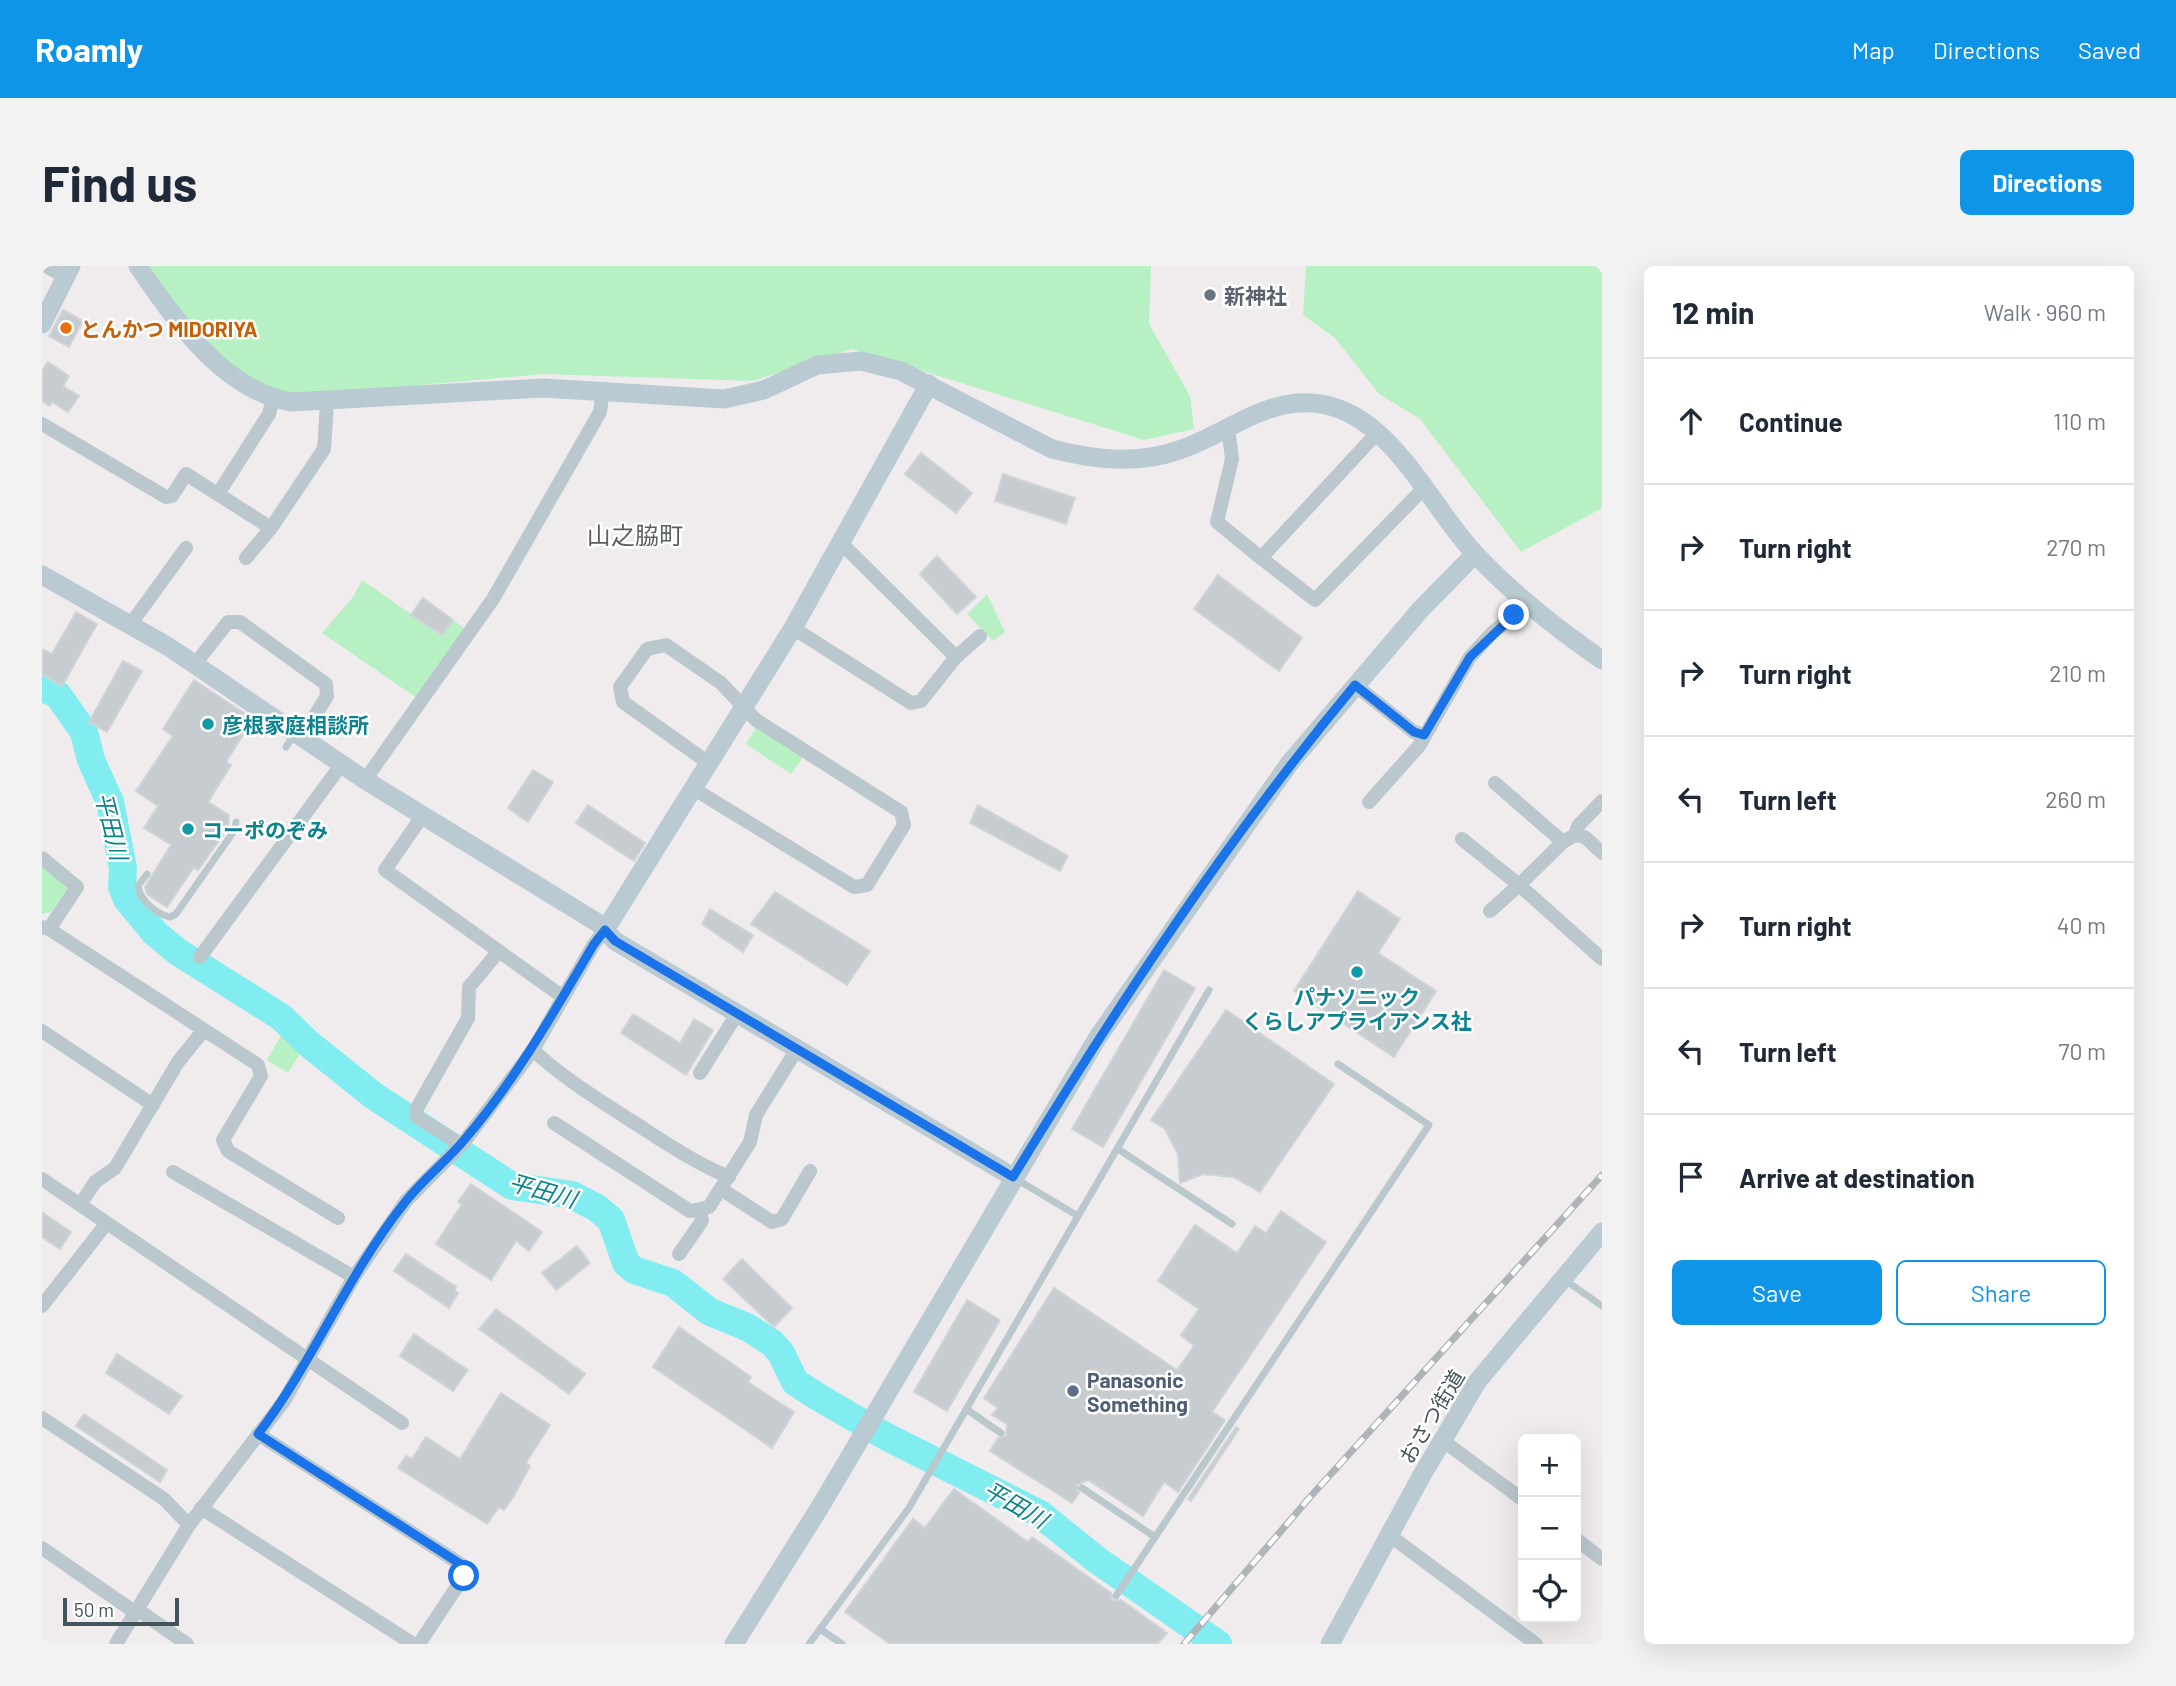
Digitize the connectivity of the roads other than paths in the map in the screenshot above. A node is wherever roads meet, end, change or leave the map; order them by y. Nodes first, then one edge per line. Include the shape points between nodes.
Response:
1 (46, 266) edge
2 (138, 266) edge
3 (68, 272) edge
4 (42, 324) edge
5 (929, 384) junction
6 (603, 389) junction
7 (273, 399) junction
8 (327, 402) junction
9 (42, 424) edge
10 (1228, 427) junction
11 (1378, 432) junction
12 (1424, 488) junction
13 (218, 494) junction
14 (271, 528) junction
15 (842, 544) junction
16 (186, 548) dead end
17 (1475, 554) junction
18 (246, 558) dead end
19 (1261, 558) junction
20 (42, 575) edge
21 (1528, 604) junction
22 (130, 625) junction
23 (793, 628) junction
24 (980, 636) dead end
25 (956, 657) junction
26 (1602, 660) edge
27 (190, 666) junction
28 (1355, 685) junction
29 (744, 708) junction
30 (1424, 735) junction
31 (294, 739) junction
32 (710, 764) junction
33 (341, 765) junction
34 (365, 780) junction
35 (1495, 783) dead end
36 (694, 789) junction
37 (1602, 801) edge
38 (1369, 802) dead end
39 (423, 815) junction
40 (236, 822) dead end
41 (1569, 838) junction
42 (1462, 839) dead end
43 (1602, 853) edge
44 (42, 858) edge
45 (147, 874) dead end
46 (1519, 885) junction
47 (1490, 911) dead end
48 (46, 928) edge
49 (605, 930) junction
50 (499, 951) junction
51 (201, 957) dead end
52 (1602, 959) edge
53 (1209, 990) dead end
54 (563, 997) junction
55 (737, 1014) junction
56 (42, 1031) edge
57 (203, 1031) junction
58 (533, 1049) junction
59 (797, 1049) junction
60 (1338, 1064) dead end
61 (700, 1073) dead end
62 (153, 1105) junction
63 (554, 1123) dead end
64 (456, 1148) junction
65 (1118, 1149) junction
66 (810, 1171) dead end
67 (173, 1172) dead end
68 (729, 1177) junction
69 (1013, 1177) junction
70 (42, 1179) edge
71 (721, 1189) junction
72 (80, 1205) junction
73 (700, 1210) junction
74 (1078, 1216) junction
75 (338, 1218) dead end
76 (106, 1224) junction
77 (1232, 1224) dead end
78 (1602, 1233) edge
79 (680, 1254) dead end
80 (354, 1277) junction
81 (1562, 1277) junction
82 (44, 1299) edge
83 (1602, 1306) edge
84 (307, 1359) junction
85 (966, 1409) junction
86 (42, 1418) edge
87 (402, 1423) dead end
88 (1001, 1433) dead end
89 (258, 1434) junction
90 (1442, 1440) junction
91 (1082, 1488) dead end
92 (1519, 1497) edge
93 (201, 1508) junction
94 (189, 1525) junction
95 (1389, 1535) junction
96 (1155, 1537) junction
97 (1581, 1543) edge
98 (42, 1548) edge
99 (1602, 1559) edge
100 (1117, 1595) dead end
101 (137, 1611) junction
102 (820, 1629) junction
103 (116, 1644) edge
104 (187, 1644) edge
105 (413, 1644) edge
106 (419, 1644) edge
107 (734, 1644) edge
108 (808, 1644) edge
109 (842, 1644) edge
110 (1330, 1644) edge
111 (1536, 1644) edge

1 - 3 street
2 - 7 street via 197,343 247,385
3 - 4 street
5 - 6 street via 861,361 817,365 764,390 724,399
5 - 10 street via 1016,432 1075,455 1121,460 1158,456
5 - 15 street
6 - 8 street via 485,389
6 - 34 street via 600,412 493,599
7 - 8 street
7 - 13 street via 258,433
8 - 14 street via 324,449
9 - 13 street via 166,497 172,496 186,474
10 - 11 street via 1283,405 1314,403 1353,415
10 - 19 street via 1231,459 1217,522
11 - 12 street
11 - 19 street
12 - 17 street
12 - 19 street via 1315,600
13 - 14 street
14 - 18 street
15 - 23 street
15 - 25 street
16 - 22 street
17 - 21 street
17 - 28 street
20 - 22 street
21 - 26 street
21 - 30 street via 1492,632 1470,657
22 - 27 street
23 - 25 street via 911,703 922,701
23 - 29 street
24 - 25 street
27 - 31 street
27 - 31 street via 228,622 240,622 326,684 327,696
28 - 30 street
28 - 69 street via 1289,764 1222,856 1098,1037
29 - 32 street
29 - 32 street via 721,683 666,645 647,649 620,687 623,702
29 - 36 street via 901,812 904,825 867,886 855,887
30 - 38 street
31 - 33 street
32 - 36 street
33 - 34 street
33 - 51 street
34 - 39 street
35 - 41 street
36 - 49 street
37 - 41 street
39 - 49 street
39 - 50 street via 385,870
40 - 45 lane via 176,914 163,916 141,897 138,886
41 - 43 street via 1585,837
41 - 46 street
42 - 46 street
44 - 48 street via 77,887
46 - 47 street
46 - 52 street
48 - 57 street
49 - 54 street
49 - 55 street via 615,941
50 - 54 street
50 - 64 street via 470,987 468,1018 416,1110 417,1117
53 - 65 lane
54 - 58 street
55 - 59 street
55 - 61 street
56 - 62 street
57 - 62 street
57 - 75 street via 258,1065 261,1076 223,1140 229,1151 321,1200
58 - 64 street
58 - 68 street via 557,1072 701,1165
59 - 68 street via 756,1115 750,1142
59 - 69 street
60 - 96 lane via 1429,1125
62 - 72 street via 115,1168 95,1182
63 - 73 street via 690,1211
64 - 80 street via 406,1201
65 - 74 lane
65 - 77 lane
66 - 71 street via 782,1219 772,1222
67 - 80 street
68 - 71 street
69 - 74 lane
69 - 107 street
70 - 72 street
71 - 73 street via 709,1207
72 - 76 street
73 - 79 street via 702,1221
74 - 85 lane
76 - 82 street
76 - 84 street
78 - 81 street, おさつ街道
80 - 84 street
81 - 83 lane
81 - 90 street, おさつ街道 via 1477,1381
84 - 87 street
84 - 89 street via 284,1401
85 - 88 lane
85 - 102 lane via 909,1508
86 - 94 street via 164,1499
89 - 93 street
89 - 106 street via 462,1565 464,1576
90 - 92 street
90 - 95 street, おさつ街道
91 - 96 lane
93 - 94 street
93 - 105 street
94 - 101 street
95 - 110 street, おさつ街道
95 - 111 street
96 - 100 lane
97 - 99 street
98 - 101 street
101 - 103 street
101 - 104 street
102 - 108 lane
102 - 109 lane

